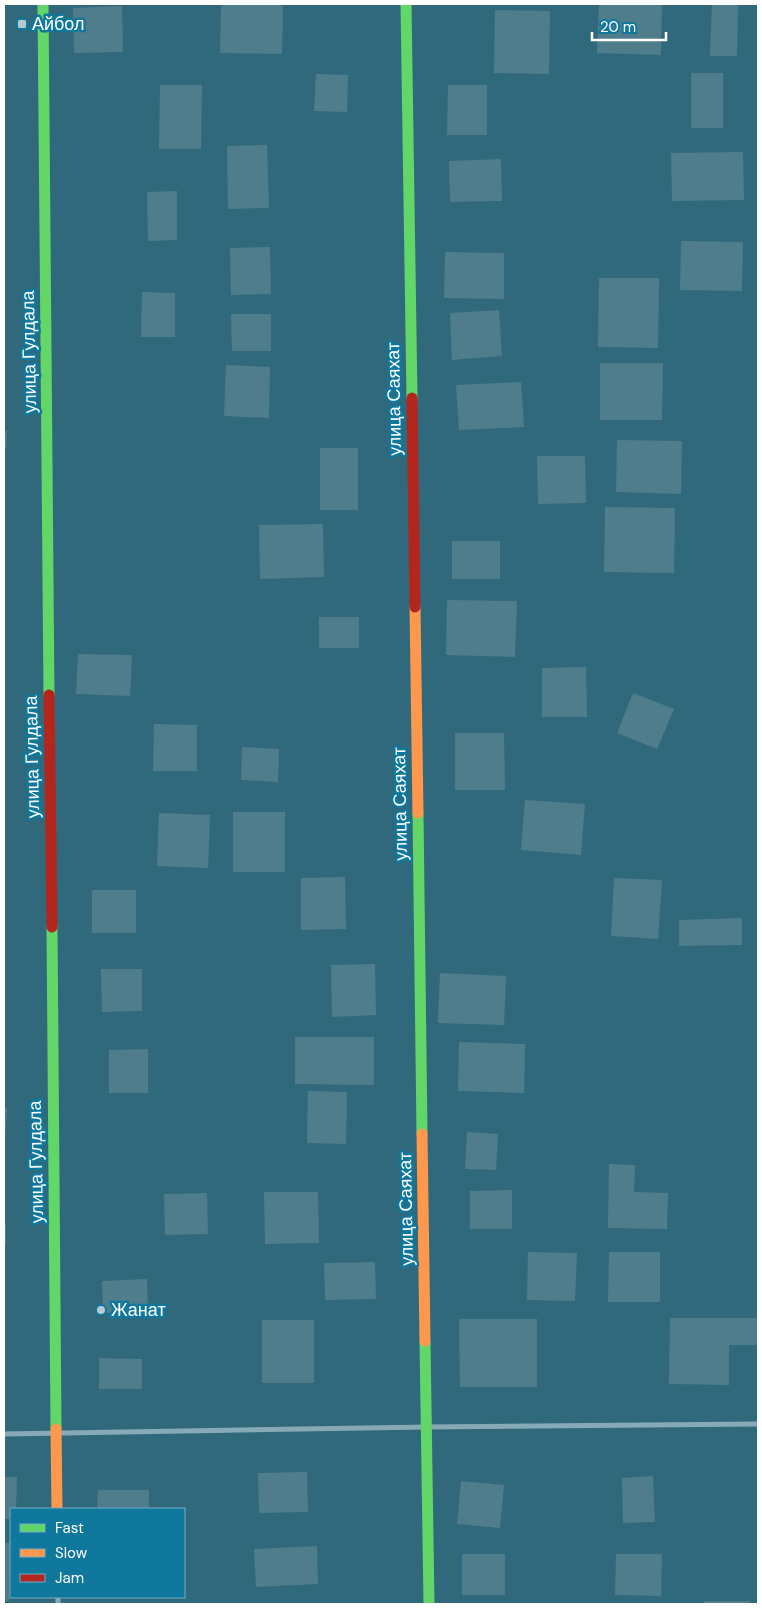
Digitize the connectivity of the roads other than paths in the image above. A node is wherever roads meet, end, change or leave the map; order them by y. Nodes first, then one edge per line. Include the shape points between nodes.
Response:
1 (43, 4) edge
2 (406, 4) edge
3 (758, 1424) edge
4 (427, 1427) junction
5 (56, 1433) junction
6 (4, 1434) edge
7 (57, 1508) edge
8 (429, 1604) edge

1 - 5 street, улица Гулдала
2 - 4 street, улица Саяхат
3 - 4 street
4 - 5 street
4 - 8 street, улица Саяхат
5 - 6 street
5 - 7 street, улица Гулдала

